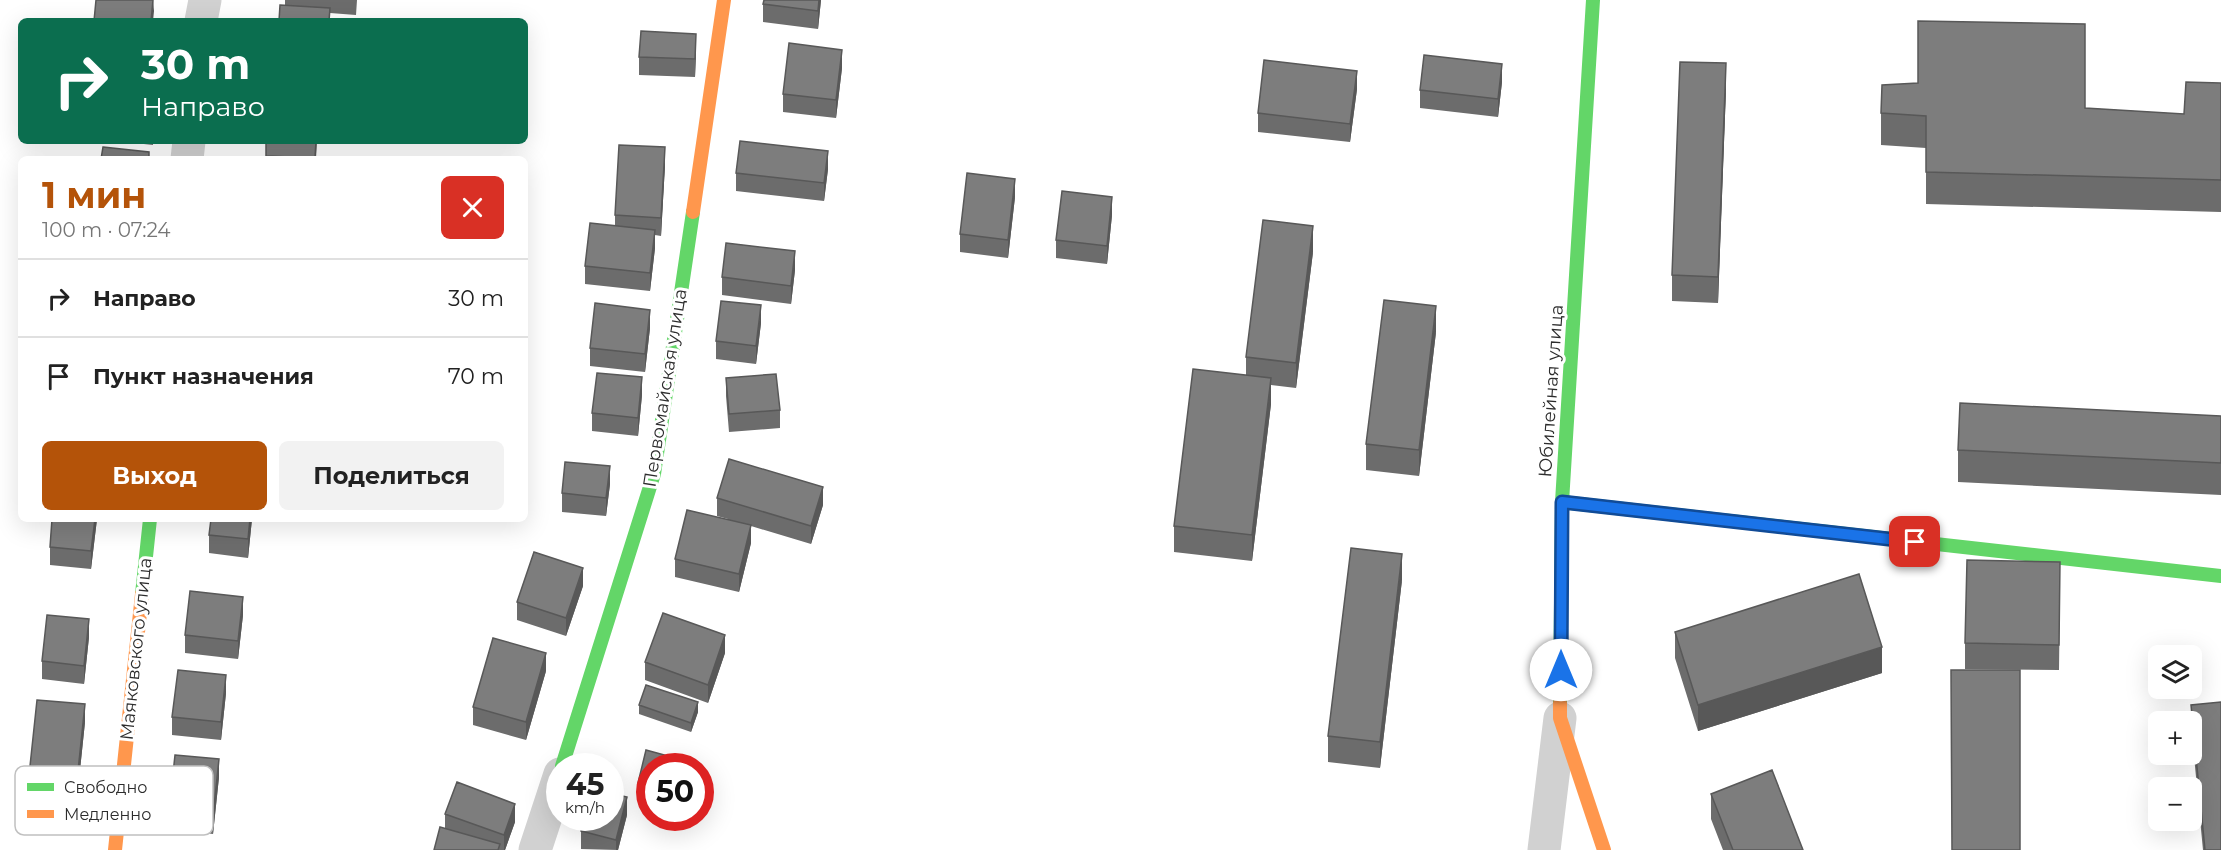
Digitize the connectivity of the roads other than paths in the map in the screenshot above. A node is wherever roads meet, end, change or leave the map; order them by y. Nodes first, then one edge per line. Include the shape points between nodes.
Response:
1 (205, 0) edge
2 (723, 0) edge
3 (1593, 0) edge
4 (202, 18) edge
5 (1562, 502) junction
6 (150, 522) edge
7 (2221, 576) edge
8 (1560, 718) junction
9 (566, 753) edge
10 (124, 766) edge
11 (546, 817) edge
12 (117, 835) edge
13 (115, 850) edge
14 (535, 850) edge
15 (1545, 850) edge
16 (1604, 850) edge

1 - 4 street
2 - 9 street, Первомайская улица via 654,474
3 - 5 street, Юбилейная улица
5 - 7 street
5 - 8 street, Юбилейная улица
6 - 10 street, Маяковского улица
8 - 15 street
8 - 16 street, Юбилейная улица
11 - 14 street
12 - 13 street, Маяковского улица

